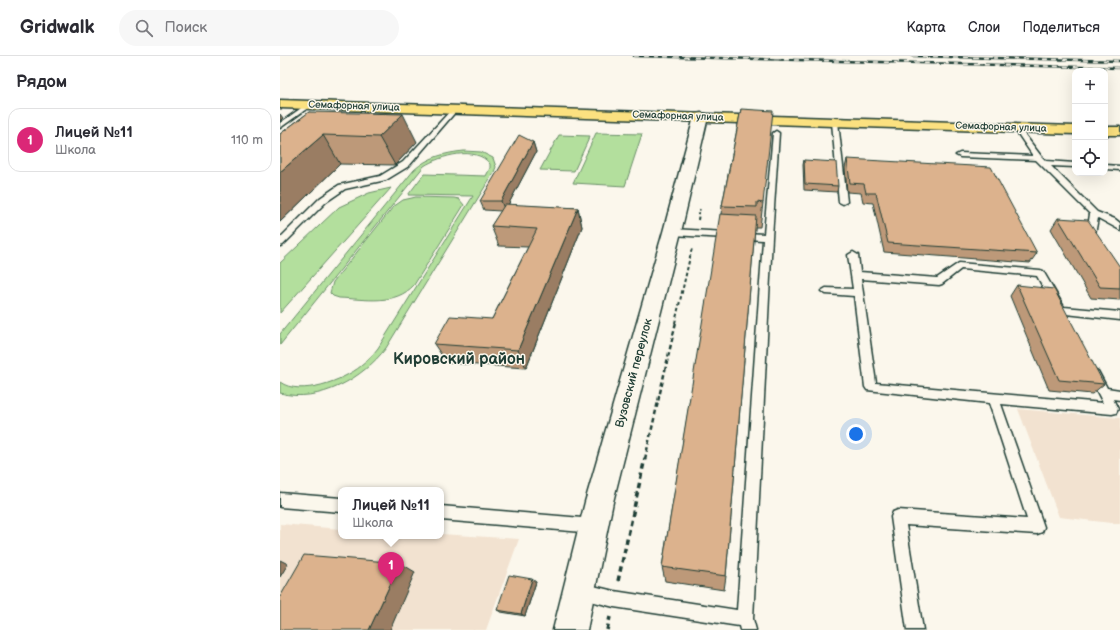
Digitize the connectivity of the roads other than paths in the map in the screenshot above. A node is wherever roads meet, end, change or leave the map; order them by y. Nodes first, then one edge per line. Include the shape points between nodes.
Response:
1 (280, 104) edge
2 (309, 105) junction
3 (455, 109) junction
4 (701, 117) junction
5 (835, 122) junction
6 (280, 126) edge
7 (1017, 128) junction
8 (1072, 130) edge
9 (1108, 131) edge
10 (1120, 131) edge
11 (776, 132) dead end
12 (960, 155) dead end
13 (1041, 160) junction
14 (1072, 165) edge
15 (1108, 167) edge
16 (1120, 168) edge
17 (843, 202) dead end
18 (1094, 214) junction
19 (1120, 227) edge
20 (672, 232) junction
21 (768, 237) junction
22 (280, 243) edge
23 (1100, 247) edge
24 (853, 254) dead end
25 (856, 275) junction
26 (826, 291) dead end
27 (858, 293) junction
28 (1061, 310) junction
29 (1120, 316) edge
30 (1068, 324) edge
31 (1090, 365) edge
32 (1104, 393) junction
33 (1120, 395) edge
34 (993, 398) junction
35 (280, 500) edge
36 (338, 505) edge
37 (444, 513) edge
38 (594, 526) junction
39 (579, 591) junction
40 (747, 625) edge
41 (570, 630) edge
42 (915, 630) edge

1 - 2 highway, Семафорная улица
2 - 3 highway, Семафорная улица
2 - 6 lane
3 - 4 highway, Семафорная улица
3 - 22 lane via 406,164 383,178 342,187 323,200
4 - 5 highway, Семафорная улица
4 - 20 street, Вузовский переулок
5 - 7 highway, Семафорная улица
5 - 17 lane
7 - 8 highway, Семафорная улица
7 - 13 lane
9 - 10 highway
11 - 21 lane
12 - 13 lane
13 - 14 lane
13 - 18 lane
15 - 16 lane
18 - 19 lane
18 - 23 lane via 1091,234
20 - 21 lane
20 - 38 street, Вузовский переулок
21 - 40 lane
24 - 25 lane
25 - 27 lane
25 - 28 lane via 939,282 959,266 1040,273
26 - 27 lane
27 - 34 lane via 871,387
28 - 29 lane
28 - 30 lane
31 - 32 lane
32 - 33 lane
32 - 34 lane via 1112,410
34 - 42 lane via 1037,527 898,517
35 - 36 lane
37 - 38 lane
38 - 39 street, Вузовский переулок
39 - 40 lane
39 - 41 street, Вузовский переулок

